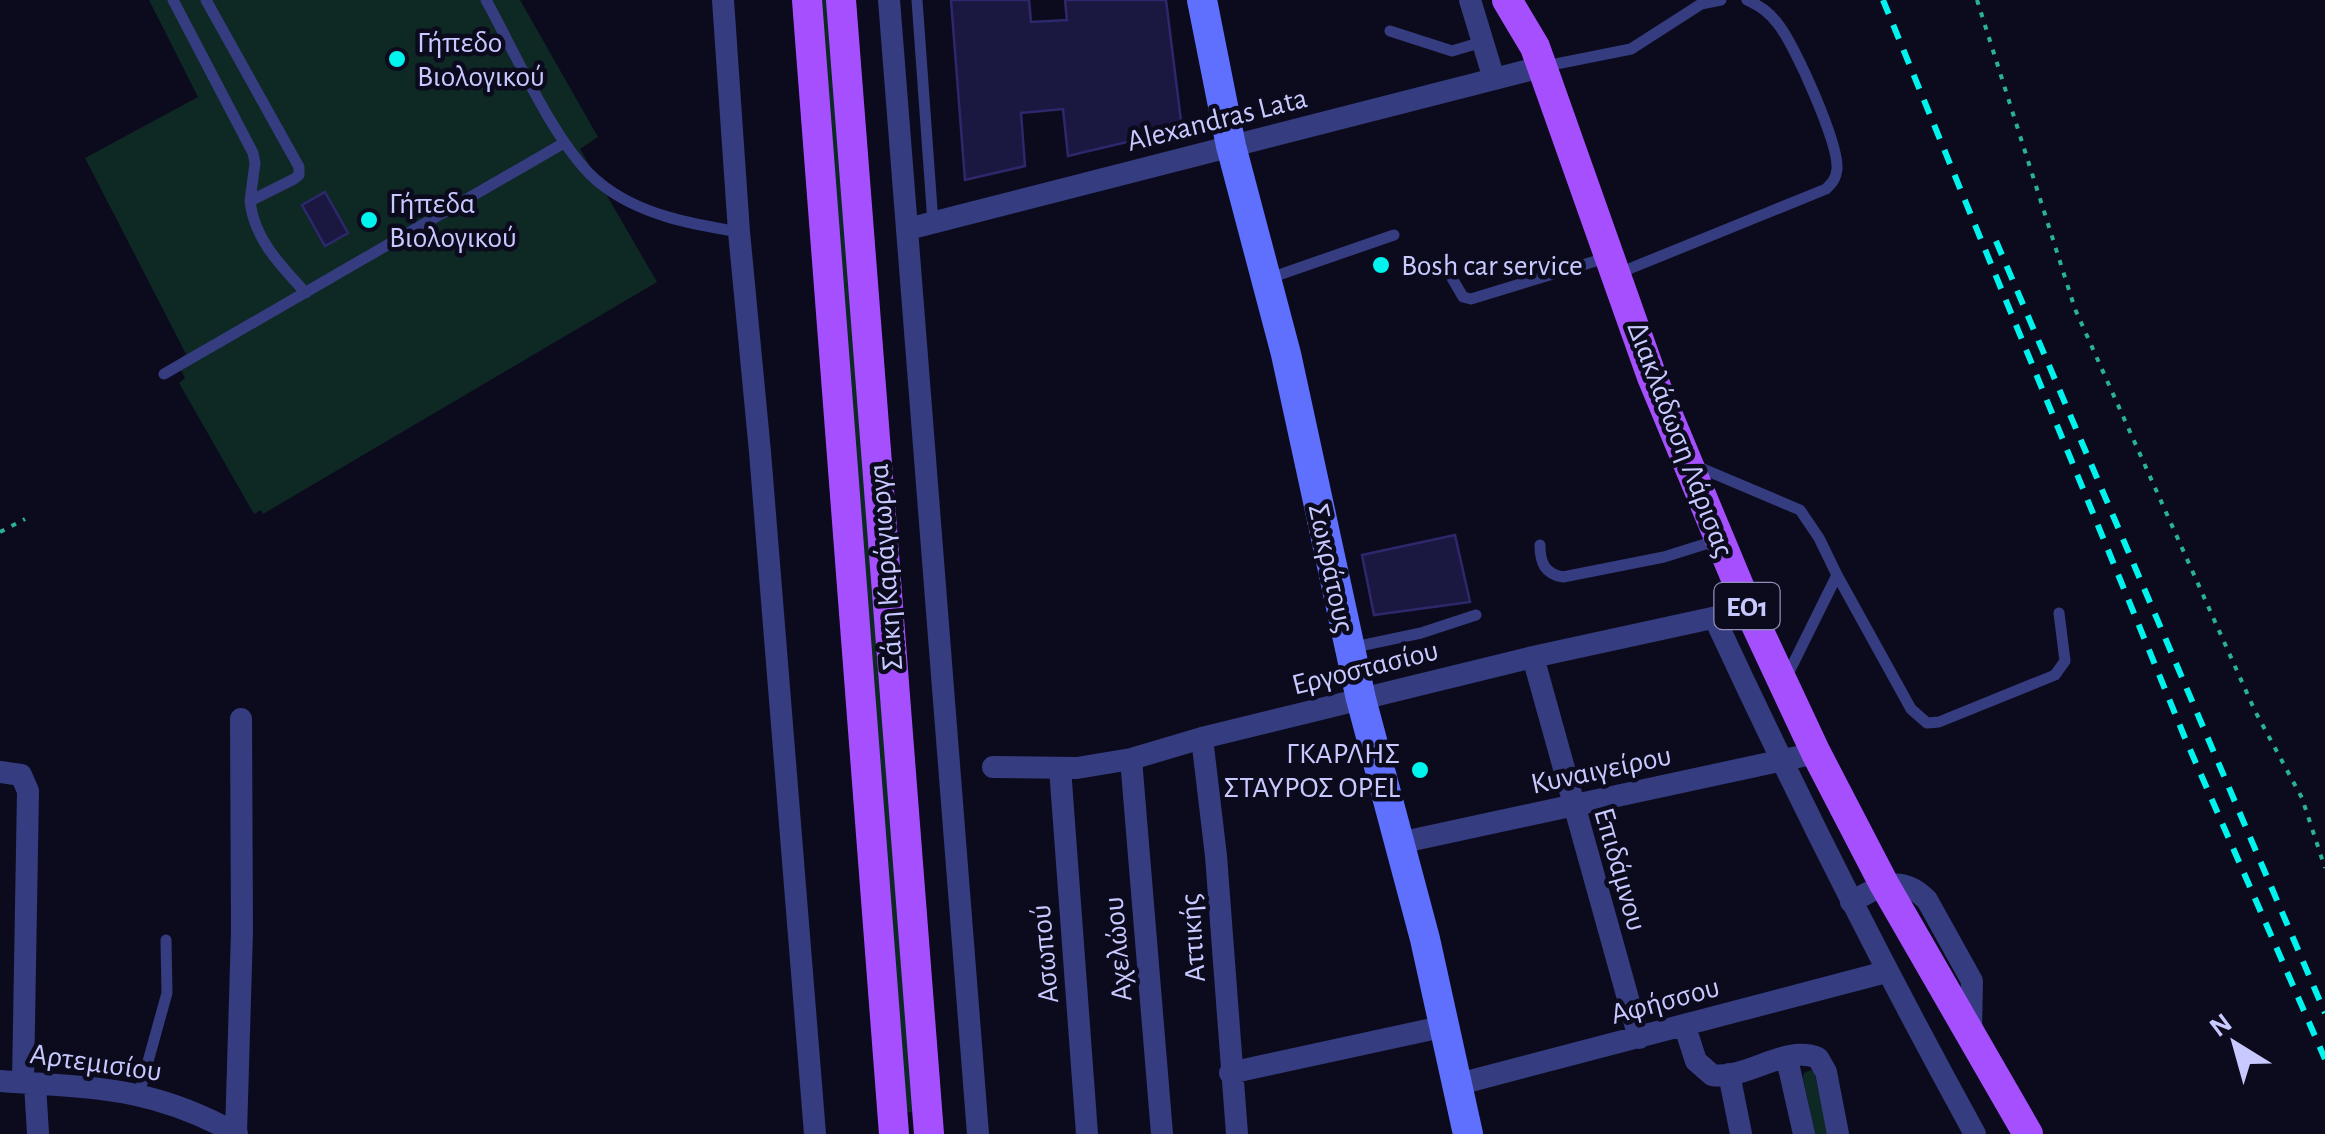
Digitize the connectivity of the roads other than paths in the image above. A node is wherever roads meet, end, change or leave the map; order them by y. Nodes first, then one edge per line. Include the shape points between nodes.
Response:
1 (173, 0) edge
2 (206, 0) edge
3 (486, 0) edge
4 (723, 0) edge
5 (807, 0) edge
6 (842, 0) edge
7 (889, 0) edge
8 (917, 0) edge
9 (1202, 0) edge
10 (1470, 0) edge
11 (1507, 0) edge
12 (1532, 0) edge
13 (1721, 0) edge
14 (1747, 0) edge
15 (1390, 30) dead end
16 (1482, 42) junction
17 (1538, 57) junction
18 (1494, 79) junction
19 (564, 142) junction
20 (1231, 146) junction
21 (250, 201) junction
22 (933, 222) junction
23 (908, 229) junction
24 (739, 232) junction
25 (1394, 235) dead end
26 (1614, 265) junction
27 (1267, 278) junction
28 (1452, 278) dead end
29 (306, 293) junction
30 (164, 374) dead end
31 (1686, 461) junction
32 (1718, 540) junction
33 (1540, 546) dead end
34 (1837, 575) junction
35 (1749, 610) junction
36 (2059, 613) dead end
37 (1476, 615) dead end
38 (1716, 619) junction
39 (1350, 648) junction
40 (1533, 657) junction
41 (1783, 685) junction
42 (1361, 699) junction
43 (241, 719) dead end
44 (1202, 738) junction
45 (1816, 753) junction
46 (1131, 759) junction
47 (1781, 761) junction
48 (993, 767) dead end
49 (1060, 768) junction
50 (0, 772) edge
51 (1572, 806) junction
52 (1399, 843) junction
53 (1884, 884) junction
54 (1851, 902) junction
55 (166, 940) dead end
56 (1886, 972) junction
57 (1446, 1026) junction
58 (1685, 1027) junction
59 (1638, 1038) junction
60 (1787, 1059) junction
61 (1230, 1073) junction
62 (1729, 1074) junction
63 (20, 1082) edge
64 (1459, 1084) junction
65 (139, 1094) junction
66 (200, 1124) edge
67 (38, 1134) edge
68 (236, 1134) edge
69 (815, 1134) edge
70 (894, 1134) edge
71 (928, 1134) edge
72 (978, 1134) edge
73 (1088, 1134) edge
74 (1162, 1134) edge
75 (1237, 1134) edge
76 (1468, 1134) edge
77 (1741, 1134) edge
78 (1804, 1134) edge
79 (1838, 1134) edge
80 (1975, 1134) edge
81 (2028, 1134) edge

1 - 21 lane via 253,153
2 - 21 lane via 299,167 294,179
3 - 19 lane
4 - 24 street
5 - 70 main road, Σάκη Καράγιωργα
6 - 71 main road, Σάκη Καράγιωργα
7 - 23 street
8 - 22 lane
9 - 20 main road, Σωκράτους
10 - 16 street
11 - 17 main road, Διακλάδωση Λάρισας / ΕΟ1
12 - 17 main road, Διακλάδωση Λάρισας / ΕΟ1
13 - 17 lane via 1701,4 1631,49
14 - 26 lane via 1781,26 1818,102 1838,164 1835,179 1826,189
15 - 16 lane via 1452,51
16 - 18 street
17 - 18 street, Alexandras Lata
17 - 26 main road, Διακλάδωση Λάρισας / ΕΟ1
18 - 20 street, Alexandras Lata
19 - 24 lane via 598,182 634,204
19 - 29 lane
20 - 22 street, Alexandras Lata
20 - 27 main road, Σωκράτους
21 - 29 lane via 264,243
22 - 23 street, Alexandras Lata
23 - 72 street
24 - 69 street
25 - 27 lane
26 - 28 lane via 1471,299 1462,297
26 - 31 main road, Διακλάδωση Λάρισας / ΕΟ1
27 - 39 main road, Σωκράτους
29 - 30 lane
31 - 32 main road, Διακλάδωση Λάρισας / ΕΟ1
31 - 34 lane via 1800,510
32 - 33 lane via 1563,577 1545,568
32 - 35 main road, Διακλάδωση Λάρισας / ΕΟ1
34 - 36 lane via 1910,709 1928,723 2055,676 2064,661
34 - 41 lane
35 - 38 street, Εργοστασίου
35 - 41 main road, Διακλάδωση Λάρισας / ΕΟ1
37 - 39 lane
38 - 40 street, Εργοστασίου
38 - 47 street
39 - 42 main road, Σωκράτους
40 - 42 street, Εργοστασίου
40 - 51 street, Επιδάμνου
41 - 45 main road, Διακλάδωση Λάρισας / ΕΟ1
42 - 44 street, Εργοστασίου
42 - 52 main road, Σωκράτους
43 - 68 street
44 - 46 street, Εργοστασίου
44 - 61 street, Αττικής
45 - 47 street, Κυναιγείρου
45 - 53 main road, Διακλάδωση Λάρισας / ΕΟ1
46 - 49 street, Εργοστασίου
46 - 74 street, Αχελώου
47 - 51 street, Κυναιγείρου
47 - 54 street
48 - 49 street, Εργοστασίου
49 - 73 street, Ασωπού
50 - 63 street via 21,775 28,791
51 - 52 street, Κυναιγείρου
51 - 59 street, Επιδάμνου
52 - 57 main road, Σωκράτους
53 - 54 street
53 - 81 main road, Διακλάδωση Λάρισας / ΕΟ1
54 - 56 street
55 - 65 lane via 167,993
56 - 58 street, Αφήσσου
56 - 80 street
57 - 61 street
57 - 64 main road, Σωκράτους
58 - 59 street, Αφήσσου
58 - 62 street via 1702,1069
59 - 64 street, Αφήσσου
60 - 62 street
60 - 78 street
60 - 79 street via 1818,1058
61 - 75 street, Αττικής
62 - 77 street
63 - 65 street, Αρτεμισίου
63 - 67 street
64 - 76 main road, Σωκράτους
65 - 66 street, Αρτεμισίου
66 - 68 street, Αρτεμισίου

